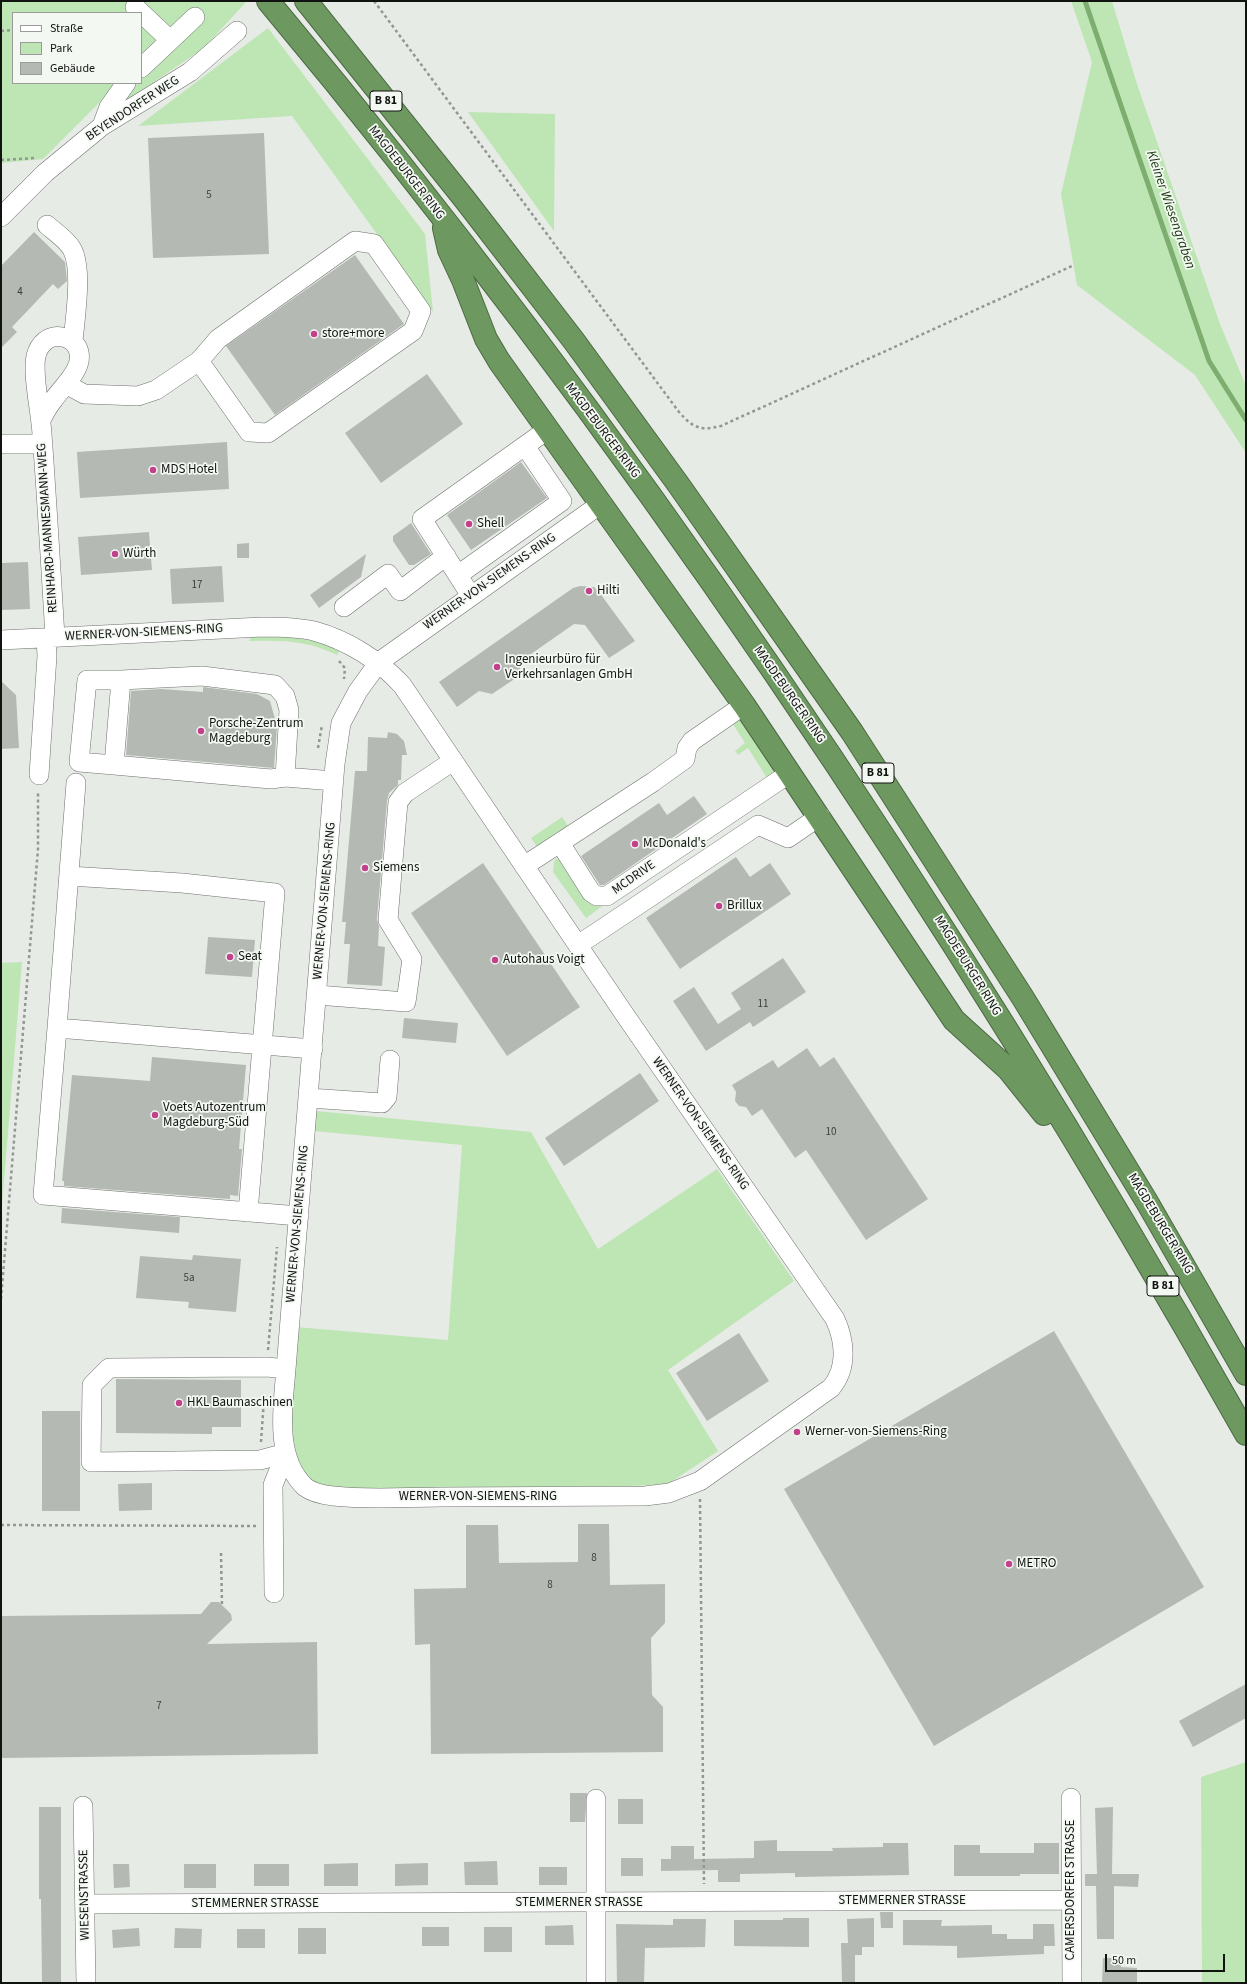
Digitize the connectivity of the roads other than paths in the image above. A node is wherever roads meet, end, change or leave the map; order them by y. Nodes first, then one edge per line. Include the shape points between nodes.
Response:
1 (268, 1) edge
2 (306, 1) edge
3 (135, 7) dead end
4 (140, 12) edge
5 (142, 14) edge
6 (195, 17) dead end
7 (237, 31) dead end
8 (170, 40) junction
9 (142, 67) edge
10 (125, 84) edge
11 (102, 126) junction
12 (1, 216) edge
13 (443, 219) junction
14 (47, 225) dead end
15 (73, 342) junction
16 (200, 360) junction
17 (66, 384) junction
18 (41, 420) junction
19 (547, 430) junction
20 (1, 444) edge
21 (43, 444) junction
22 (525, 446) junction
23 (602, 503) junction
24 (446, 556) junction
25 (458, 575) junction
26 (471, 596) junction
27 (344, 607) dead end
28 (50, 638) junction
29 (1, 640) edge
30 (379, 662) junction
31 (121, 680) junction
32 (744, 705) junction
33 (453, 760) junction
34 (114, 765) junction
35 (790, 773) junction
36 (38, 775) road end
37 (285, 777) junction
38 (334, 781) junction
39 (76, 782) dead end
40 (820, 816) junction
41 (560, 843) junction
42 (524, 866) junction
43 (69, 876) junction
44 (578, 945) junction
45 (317, 995) junction
46 (57, 1028) junction
47 (262, 1045) junction
48 (313, 1049) junction
49 (390, 1060) dead end
50 (309, 1098) junction
51 (1098, 1180) junction
52 (248, 1212) junction
53 (299, 1216) junction
54 (286, 1369) junction
55 (1246, 1374) edge
56 (1246, 1434) edge
57 (286, 1453) junction
58 (274, 1593) dead end
59 (1071, 1798) dead end
60 (596, 1799) dead end
61 (84, 1806) dead end
62 (1071, 1900) junction
63 (596, 1903) junction
64 (86, 1904) junction
65 (86, 1983) edge
66 (596, 1983) edge
67 (1072, 1983) edge

1 - 13 highway, MAGDEBURGER RING / B 81
2 - 55 highway, MAGDEBURGER RING / B 81 via 574,341 852,732 1023,998 1147,1202
3 - 4 street
5 - 8 street
6 - 8 street
7 - 11 street, BEYENDORFER WEG via 190,72
8 - 9 street
10 - 11 street via 108,107
11 - 12 street, BEYENDORFER WEG via 45,173
13 - 19 highway via 448,250 463,280 486,339
13 - 51 highway, MAGDEBURGER RING / B 81 via 657,504 829,752 1014,1041
14 - 15 street via 72,248 76,259 78,272
15 - 17 street via 79,354 78,363 76,372
15 - 18 street, REINHARD-MANNESMANN-WEG via 63,337 47,338 38,350 35,364
16 - 16 street via 218,339 355,241 374,244 421,311 413,331 268,433 249,432
16 - 17 street via 156,390 138,396 84,394
17 - 18 street via 46,409
18 - 21 street, REINHARD-MANNESMANN-WEG
19 - 22 street
19 - 23 highway
20 - 21 street
21 - 28 street, REINHARD-MANNESMANN-WEG
22 - 24 street via 422,519
22 - 25 street via 562,501
23 - 26 street, WERNER-VON-SIEMENS-RING
23 - 32 highway
24 - 25 street
24 - 27 street via 400,591 388,574
25 - 26 street
26 - 30 street, WERNER-VON-SIEMENS-RING
28 - 29 street, WERNER-VON-SIEMENS-RING
28 - 30 street, WERNER-VON-SIEMENS-RING via 262,627 292,628 328,636
28 - 36 street, WERNER-VON-SIEMENS-RING
30 - 33 street, WERNER-VON-SIEMENS-RING via 402,685
30 - 38 street, WERNER-VON-SIEMENS-RING via 358,691 340,723
31 - 34 street
31 - 34 street via 87,680 79,762
31 - 37 street via 202,676 261,682 274,686 285,696 289,710
32 - 35 highway
32 - 41 street via 692,741 687,748 685,759
33 - 42 street, WERNER-VON-SIEMENS-RING
33 - 45 street via 405,793 398,802 388,920 412,959 406,1002
34 - 37 street via 271,779
35 - 40 highway
35 - 41 street, MCDRIVE via 603,897 595,895 590,890
37 - 38 street
38 - 45 street, WERNER-VON-SIEMENS-RING
39 - 43 street
40 - 44 street via 788,838 758,825
40 - 51 highway via 954,1020 1019,1081 1067,1151
41 - 42 street
42 - 44 street, WERNER-VON-SIEMENS-RING
43 - 46 street
43 - 47 street via 182,883 275,894
44 - 57 street, WERNER-VON-SIEMENS-RING via 835,1319 842,1335 843,1346 843,1361 836,1380 831,1388 796,1414 700,1481 669,1493 656,1495 335,1497 319,1494 307,1488 297,1478
45 - 48 street, WERNER-VON-SIEMENS-RING
46 - 47 street
46 - 52 street via 43,1195
47 - 48 street
47 - 52 street
48 - 50 street, WERNER-VON-SIEMENS-RING
49 - 50 street via 387,1097 382,1103
50 - 53 street, WERNER-VON-SIEMENS-RING
51 - 56 highway, MAGDEBURGER RING / B 81 via 1163,1287
52 - 53 street
53 - 54 street, WERNER-VON-SIEMENS-RING
54 - 57 street, WERNER-VON-SIEMENS-RING via 282,1412
54 - 57 street via 109,1368 92,1385 91,1462 260,1460
57 - 58 street via 274,1485
59 - 62 street, CAMERSDORFER STRASSE
60 - 63 street
61 - 64 street, WIESENSTRASSE
62 - 63 street, STEMMERNER STRASSE
62 - 67 street, CAMERSDORFER STRASSE
63 - 64 street, STEMMERNER STRASSE
63 - 66 street
64 - 65 street, WIESENSTRASSE

